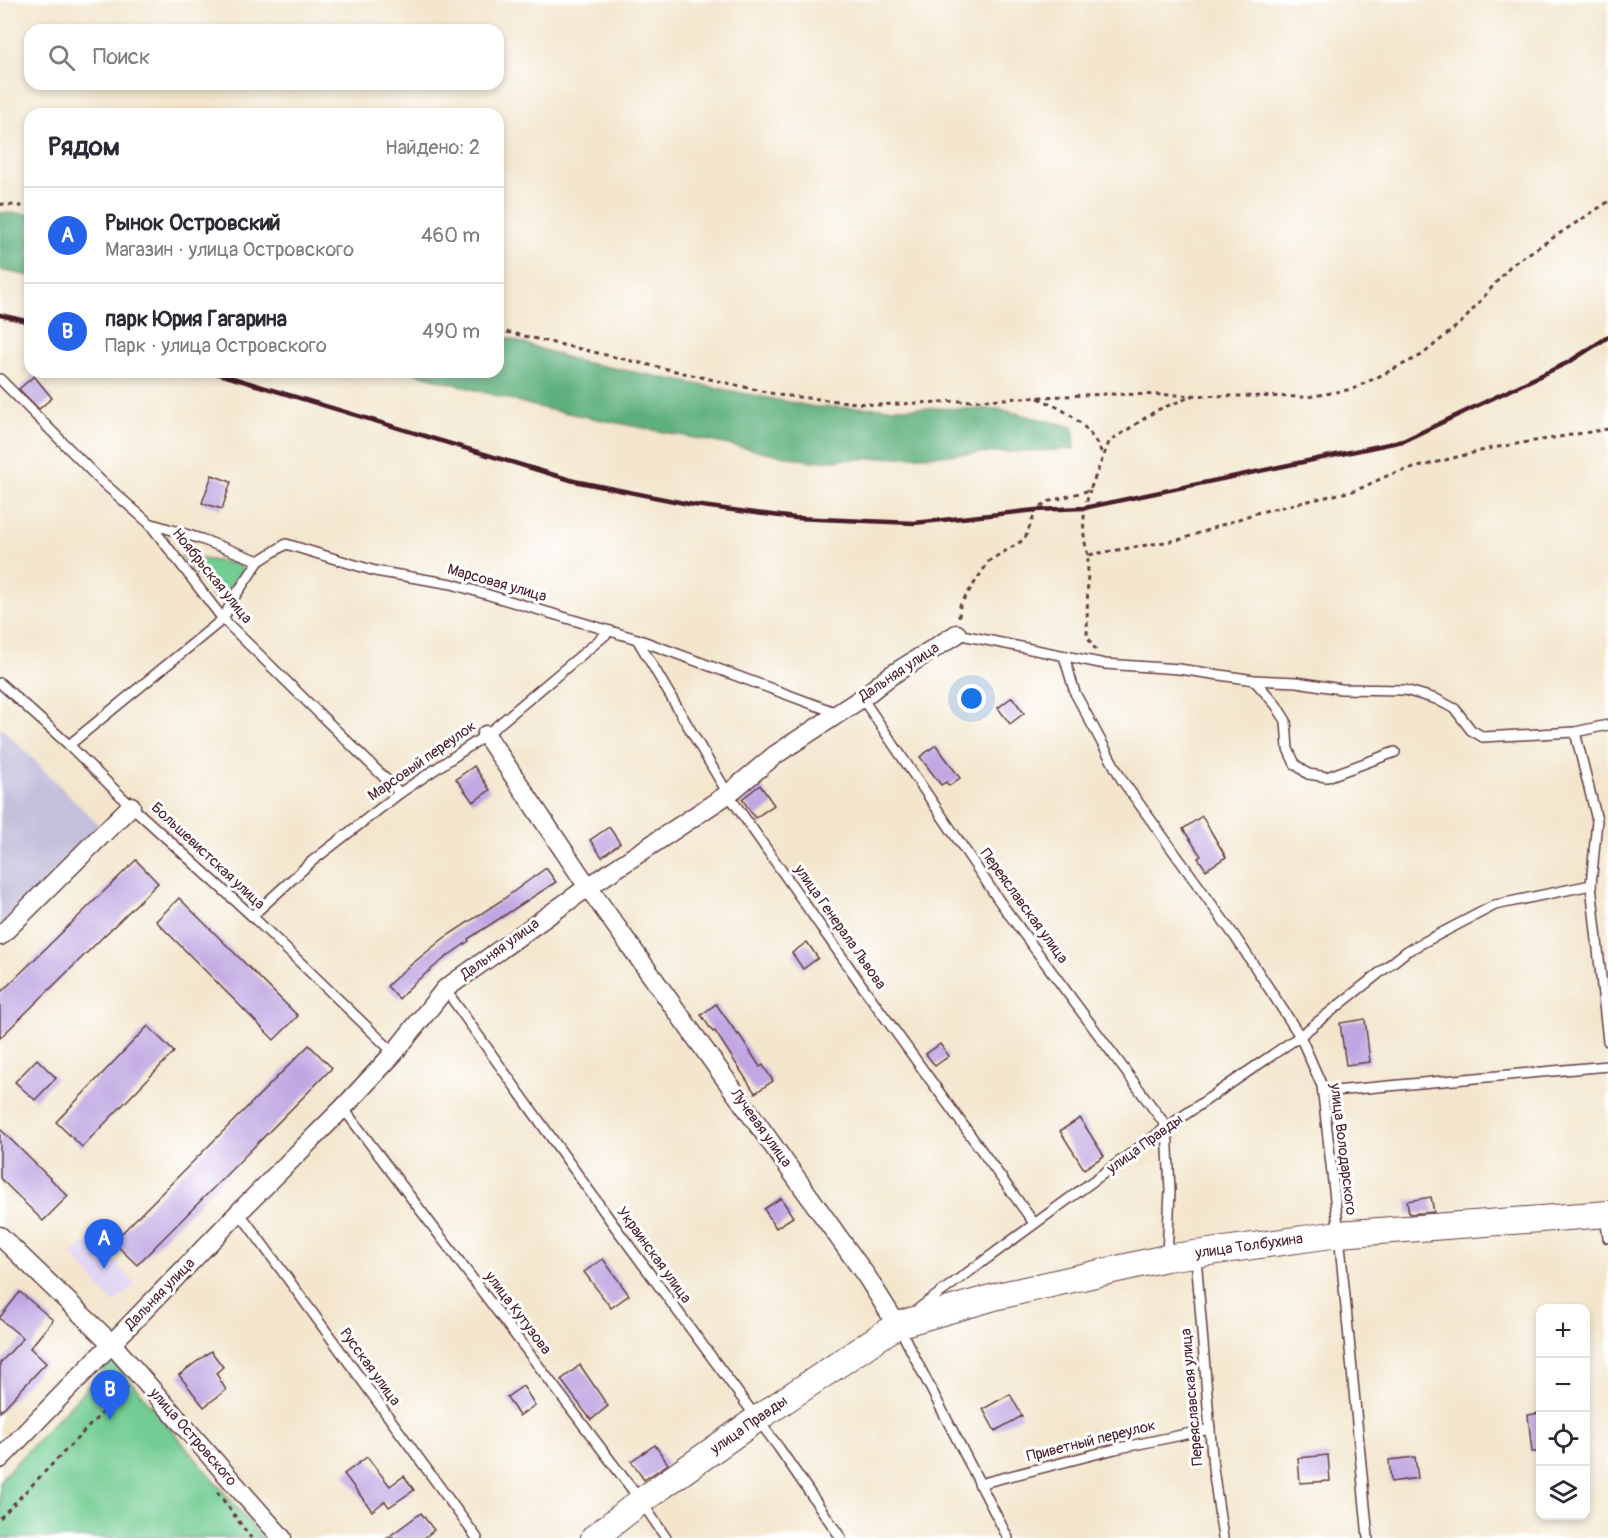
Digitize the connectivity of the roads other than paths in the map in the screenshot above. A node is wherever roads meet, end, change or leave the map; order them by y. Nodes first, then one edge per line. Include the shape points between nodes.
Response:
1 (0, 379) edge
2 (149, 523) junction
3 (259, 561) junction
4 (223, 619) junction
5 (609, 631) junction
6 (957, 634) joint
7 (636, 639) junction
8 (1064, 656) junction
9 (1254, 680) junction
10 (0, 683) edge
11 (862, 698) junction
12 (837, 713) junction
13 (1608, 725) edge
14 (1575, 732) junction
15 (486, 735) junction
16 (69, 745) junction
17 (1395, 752) dead end
18 (400, 793) junction
19 (729, 794) junction
20 (131, 806) junction
21 (1591, 885) junction
22 (588, 887) junction
23 (252, 916) junction
24 (0, 936) edge
25 (445, 989) junction
26 (1300, 1036) junction
27 (1608, 1041) edge
28 (394, 1053) junction
29 (1608, 1066) edge
30 (1323, 1092) junction
31 (343, 1108) junction
32 (1167, 1127) junction
33 (239, 1212) junction
34 (1607, 1222) edge
35 (1034, 1223) junction
36 (1339, 1234) junction
37 (0, 1236) edge
38 (1195, 1253) junction
39 (1166, 1258) junction
40 (897, 1325) junction
41 (111, 1343) junction
42 (757, 1419) junction
43 (1210, 1429) junction
44 (0, 1459) edge
45 (979, 1484) junction
46 (641, 1501) junction
47 (282, 1538) edge
48 (477, 1538) edge
49 (594, 1538) edge
50 (666, 1538) edge
51 (841, 1538) edge
52 (1008, 1538) edge
53 (1223, 1538) edge
54 (1368, 1538) edge

1 - 2 lane, Ноябрьская улица via 101,481
2 - 3 lane
2 - 4 lane, Ноябрьская улица
3 - 4 lane
3 - 5 lane, Марсовая улица via 285,544 375,571 452,584
4 - 16 lane
4 - 18 lane, Ноябрьская улица
5 - 7 lane, Марсовая улица
5 - 15 lane, Марсовый переулок
6 - 8 lane
6 - 11 street, Дальняя улица
7 - 12 lane, Марсовая улица
7 - 19 lane, улица Генерала Львова
8 - 9 lane
8 - 26 lane, улица Володарского via 1075,693 1122,780 1236,938
9 - 14 lane via 1341,689 1405,690 1455,709 1471,730 1483,737
9 - 17 lane via 1286,721 1288,749 1295,764 1308,774 1327,777
10 - 16 lane, Большевистская улица
11 - 12 street, Дальняя улица
11 - 32 lane, Переяславская улица via 1000,902
12 - 19 street, Дальняя улица via 775,755
13 - 14 lane
14 - 21 lane via 1597,820
15 - 18 lane, Марсовый переулок
15 - 22 street, Лучевая улица
16 - 20 lane, Большевистская улица
18 - 23 lane, Марсовый переулок via 311,862
19 - 22 street, Дальняя улица
19 - 35 lane, улица Генерала Львова
20 - 23 lane, Большевистская улица
20 - 24 street
21 - 26 lane, улица Правды via 1495,905 1407,951
21 - 27 lane
22 - 25 street, Дальняя улица
22 - 40 street, Лучевая улица via 867,1277
23 - 28 lane, Большевистская улица
25 - 28 street, Дальняя улица
25 - 42 lane, Украинская улица
26 - 30 lane, улица Володарского
26 - 32 lane, улица Правды
28 - 31 street, Дальняя улица
29 - 30 lane
30 - 36 lane, улица Володарского
31 - 33 street, Дальняя улица
31 - 46 lane, улица Кутузова
32 - 35 lane, улица Правды
32 - 39 lane via 1170,1191
33 - 41 street, Дальняя улица
33 - 48 lane, Русская улица
34 - 36 main road, улица Толбухина
35 - 40 lane, улица Правды
36 - 38 main road, улица Толбухина
36 - 54 lane, улица Володарского
37 - 41 street, улица Островского
38 - 39 main road, улица Толбухина
38 - 43 lane, Переяславская улица
39 - 40 main road, улица Толбухина via 998,1296
40 - 42 main road, улица Правды
40 - 45 lane, Лучевая улица
41 - 44 street, Дальняя улица
41 - 47 street, улица Островского
42 - 46 main road, улица Правды
42 - 51 lane, Украинская улица
43 - 45 lane, Приветный переулок
43 - 53 lane, Переяславская улица
45 - 52 lane, Лучевая улица
46 - 49 main road, улица Правды
46 - 50 lane, улица Кутузова

